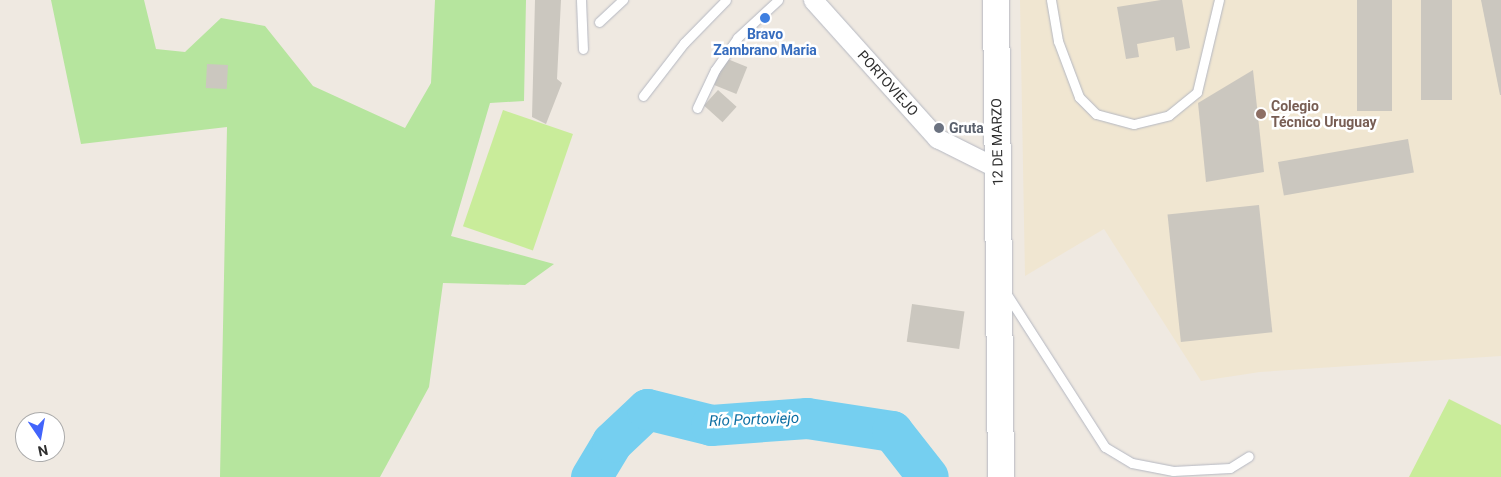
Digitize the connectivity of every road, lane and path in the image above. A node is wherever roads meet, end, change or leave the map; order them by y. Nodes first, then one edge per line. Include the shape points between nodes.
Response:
1 (581, 0) edge
2 (623, 0) edge
3 (726, 0) edge
4 (778, 0) edge
5 (813, 0) edge
6 (996, 0) edge
7 (1051, 0) edge
8 (1219, 0) edge
9 (599, 22) dead end
10 (583, 49) dead end
11 (643, 96) dead end
12 (697, 108) dead end
13 (997, 168) junction
14 (1000, 284) junction
15 (1249, 456) dead end
16 (1001, 477) edge

1 - 10 lane
2 - 9 lane
3 - 11 lane via 684,43
4 - 12 lane via 737,38 715,70
5 - 13 street, PORTOVIEJO via 937,138
6 - 13 street, 12 DE MARZO
7 - 8 lane via 1058,41 1080,97 1096,114 1134,124 1169,115 1198,92
13 - 14 street, 12 DE MARZO
14 - 15 lane via 1105,447 1132,463 1173,471 1230,468
14 - 16 street, 12 DE MARZO

